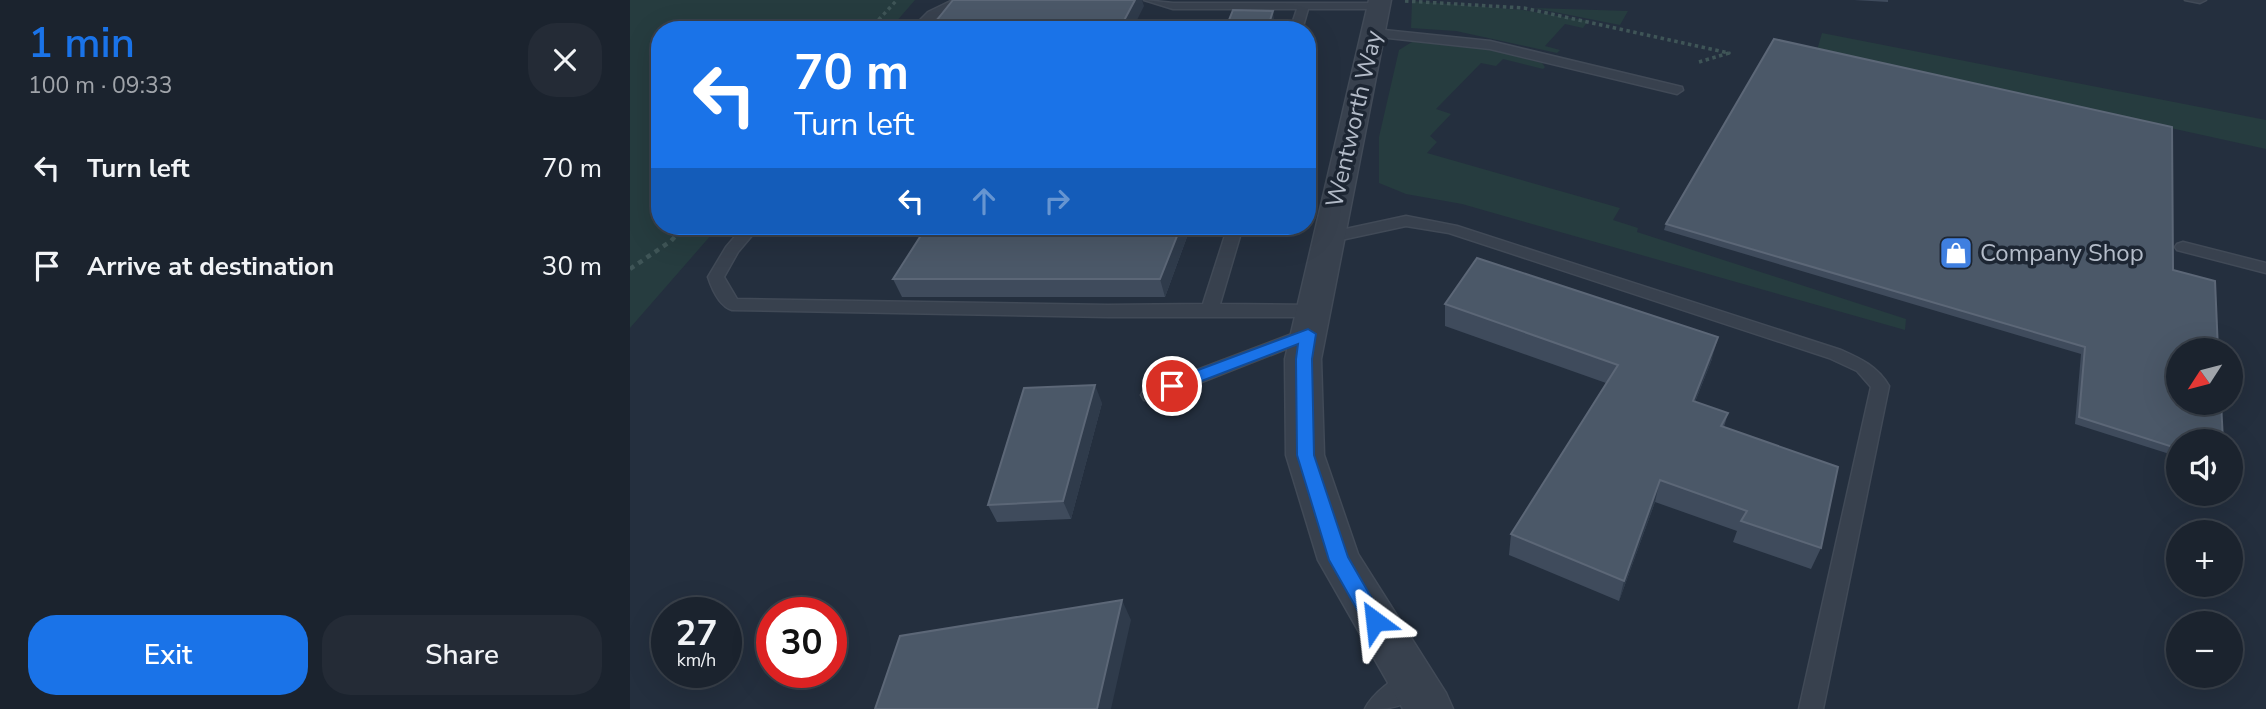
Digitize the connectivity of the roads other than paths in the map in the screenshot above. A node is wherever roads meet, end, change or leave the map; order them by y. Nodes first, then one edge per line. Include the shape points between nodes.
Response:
1 (965, 0) edge
2 (1150, 0) edge
3 (2191, 0) edge
4 (2200, 0) edge
5 (1303, 7) junction
6 (1382, 10) edge
7 (923, 21) edge
8 (1299, 21) edge
9 (1677, 90) dead end
10 (744, 235) edge
11 (1233, 235) edge
12 (1327, 238) junction
13 (2183, 247) dead end
14 (2266, 268) edge
15 (1210, 309) junction
16 (1311, 322) junction
17 (1150, 395) dead end
18 (1420, 695) edge
19 (1377, 709) edge
20 (1811, 709) edge

1 - 7 lane via 943,6
2 - 5 lane via 1173,6
3 - 4 lane
5 - 6 lane
5 - 8 lane
6 - 9 lane via 1490,44
6 - 12 street, Wentworth Way
10 - 15 lane via 716,277 732,304
11 - 15 lane
12 - 16 street, Wentworth Way
12 - 20 lane via 1406,221 1452,229 1863,367 1880,386
13 - 14 lane
15 - 16 lane
16 - 17 lane
16 - 18 street, Wentworth Way via 1304,359 1305,455 1339,560
18 - 19 lane

